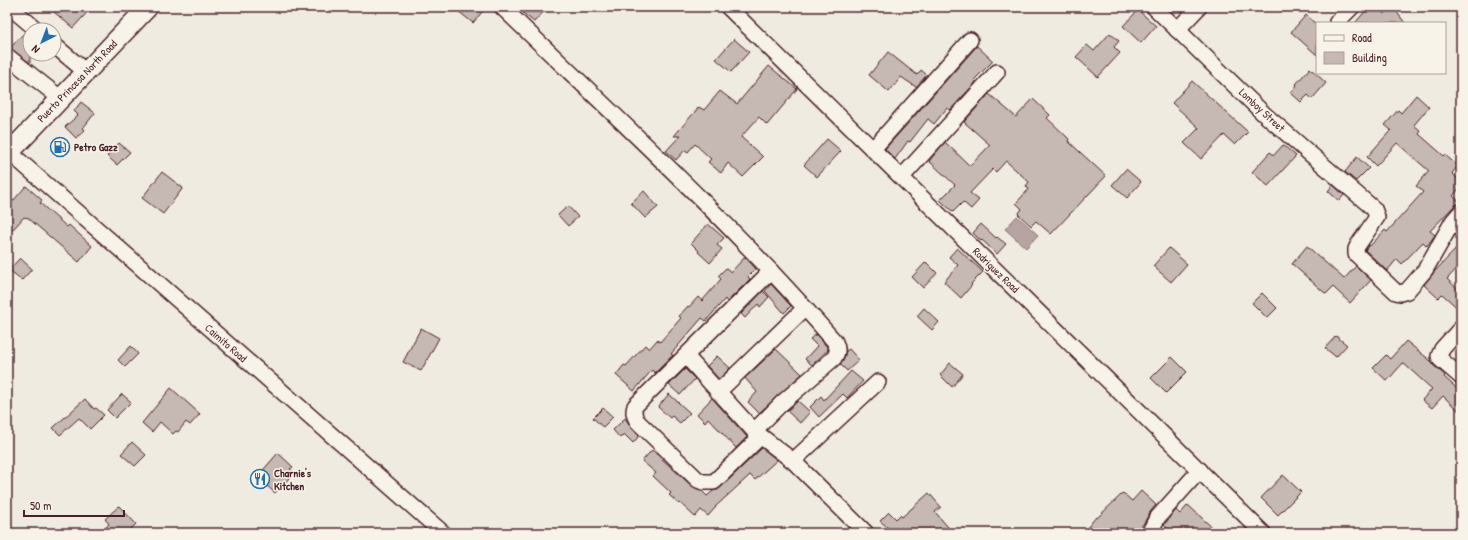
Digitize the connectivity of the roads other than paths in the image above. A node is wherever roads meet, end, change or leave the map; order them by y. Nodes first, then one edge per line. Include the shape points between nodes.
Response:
1 (10, 7) edge
2 (502, 7) edge
3 (728, 7) edge
4 (1154, 7) edge
5 (1199, 7) edge
6 (1352, 7) edge
7 (141, 9) edge
8 (28, 22) edge
9 (1337, 22) dead end
10 (1177, 30) junction
11 (970, 40) dead end
12 (62, 52) edge
13 (7, 56) edge
14 (86, 72) junction
15 (997, 72) dead end
16 (60, 98) junction
17 (873, 149) junction
18 (8, 153) edge
19 (902, 177) junction
20 (1461, 212) edge
21 (772, 272) junction
22 (805, 308) junction
23 (1461, 328) edge
24 (686, 356) junction
25 (1461, 377) edge
26 (878, 382) dead end
27 (718, 392) junction
28 (757, 434) junction
29 (793, 461) junction
30 (1200, 470) junction
31 (443, 533) edge
32 (866, 533) edge
33 (1149, 533) edge
34 (1263, 533) edge

1 - 8 street
2 - 21 street via 728,225
3 - 17 street, Rodriguez Road
4 - 10 street, Lomboy Street
5 - 10 street
6 - 9 street
7 - 14 main road, Puerto Princesa North Road
10 - 20 street, Lomboy Street via 1264,114 1374,209 1377,217 1358,245 1356,254 1396,292 1407,291 1425,270 1453,221
11 - 17 street
12 - 14 street
13 - 16 street
14 - 16 main road, Puerto Princesa North Road
15 - 19 street
16 - 18 main road, Puerto Princesa North Road
17 - 19 street, Rodriguez Road
18 - 31 street, Caimito Road
19 - 30 street, Rodriguez Road
21 - 22 street
21 - 24 street
22 - 27 street
22 - 28 street via 835,342 838,353 782,403
23 - 25 street via 1439,356
24 - 27 street
24 - 28 street via 635,406 634,415 637,421 703,482 714,482
26 - 29 street
27 - 28 street
28 - 29 street
29 - 32 street
30 - 33 street via 1158,517
30 - 34 street, Rodriguez Road

